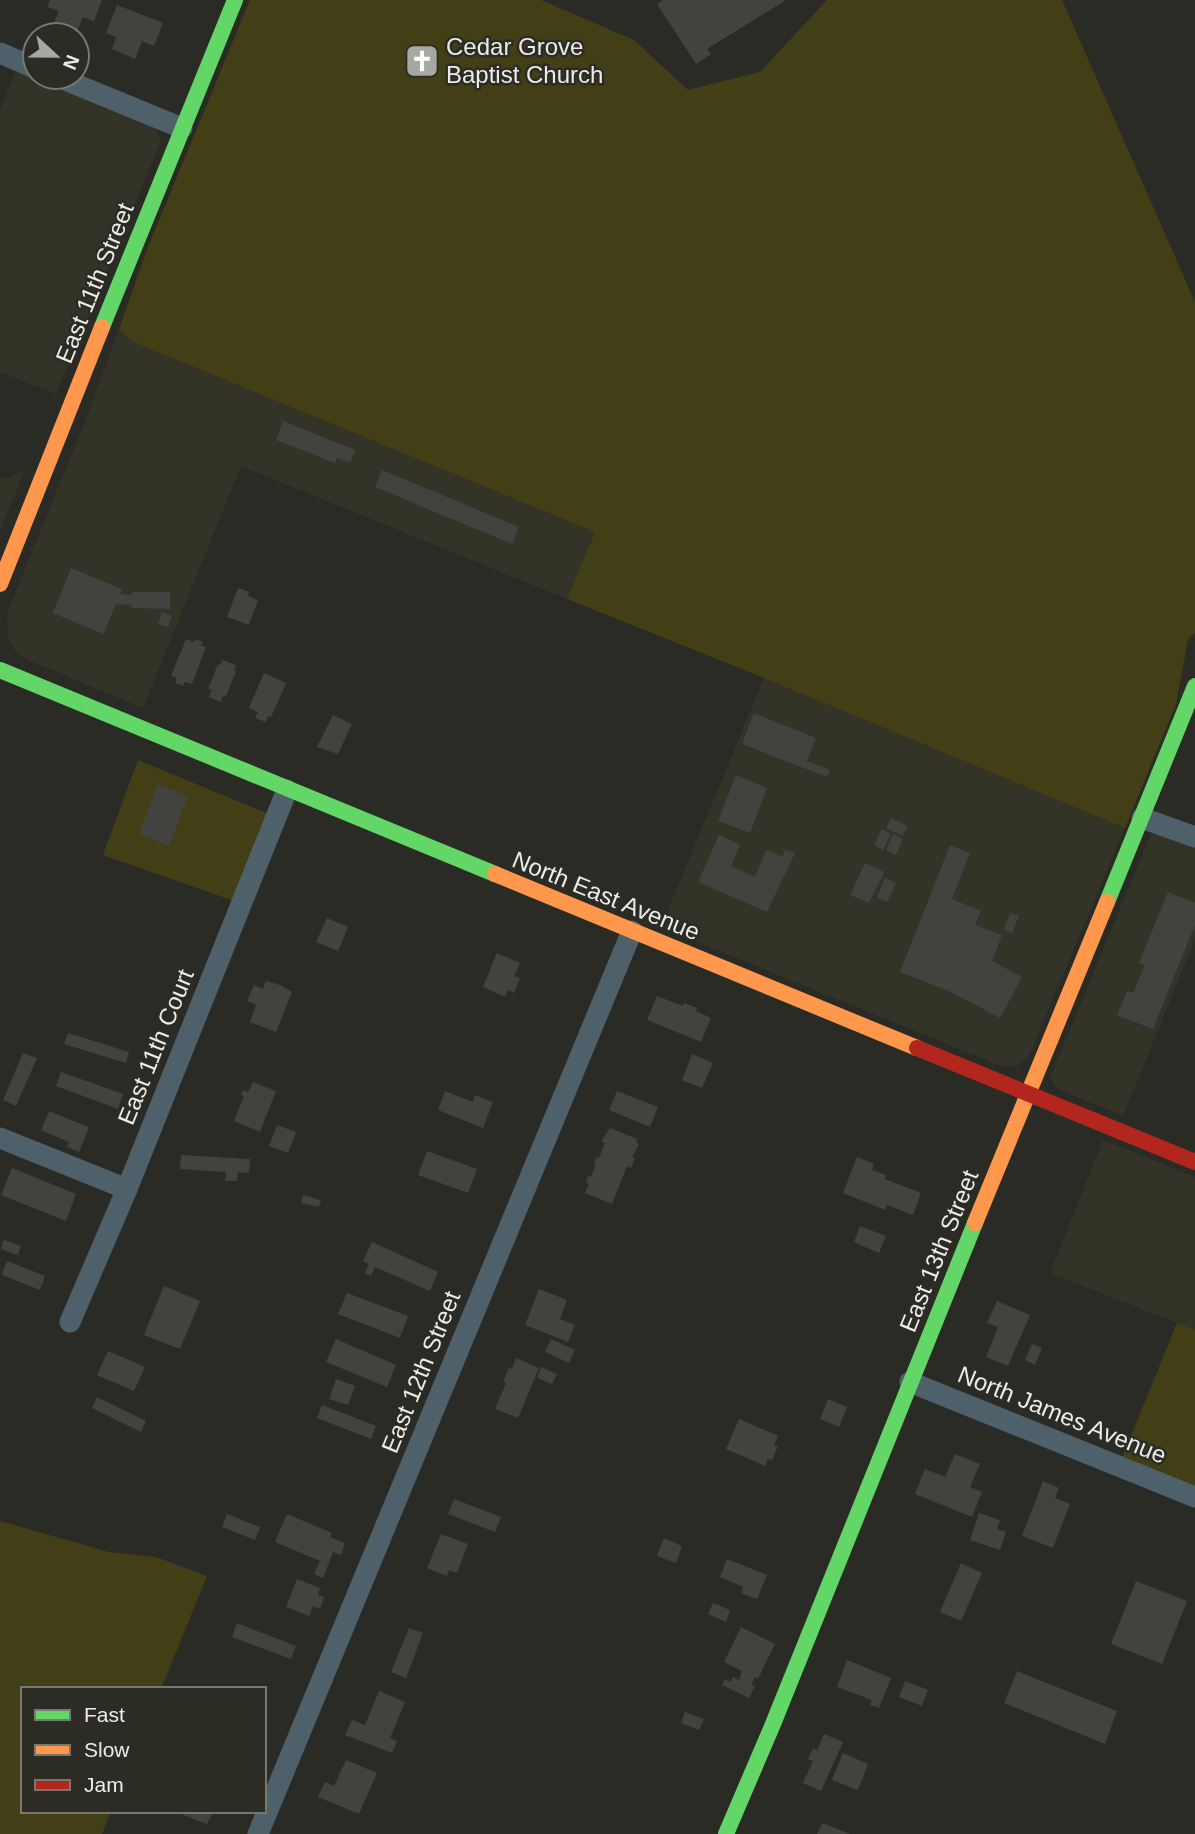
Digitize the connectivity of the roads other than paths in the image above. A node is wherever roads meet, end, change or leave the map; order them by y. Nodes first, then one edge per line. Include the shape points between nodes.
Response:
1 (235, 0) edge
2 (0, 53) edge
3 (21, 62) edge
4 (91, 91) edge
5 (182, 128) junction
6 (0, 584) edge
7 (0, 670) edge
8 (1195, 687) edge
9 (287, 790) junction
10 (1142, 818) junction
11 (1195, 837) edge
12 (632, 931) junction
13 (1028, 1093) junction
14 (0, 1138) edge
15 (1195, 1162) edge
16 (127, 1189) junction
17 (70, 1322) dead end
18 (910, 1382) junction
19 (1195, 1497) edge
20 (258, 1834) edge
21 (726, 1834) edge

1 - 5 main road, East 11th Street
2 - 3 street
4 - 5 street
5 - 6 main road, East 11th Street
7 - 9 main road, North East Avenue
8 - 10 main road, East 13th Street
9 - 12 main road, North East Avenue
9 - 16 street, East 11th Court
10 - 11 street
10 - 13 main road, East 13th Street
12 - 13 main road, North East Avenue
12 - 20 street, East 12th Street
13 - 15 main road, North East Avenue
13 - 18 main road, East 13th Street
14 - 16 street
16 - 17 street, East 11th Court
18 - 19 street, North James Avenue
18 - 21 main road, East 13th Street

